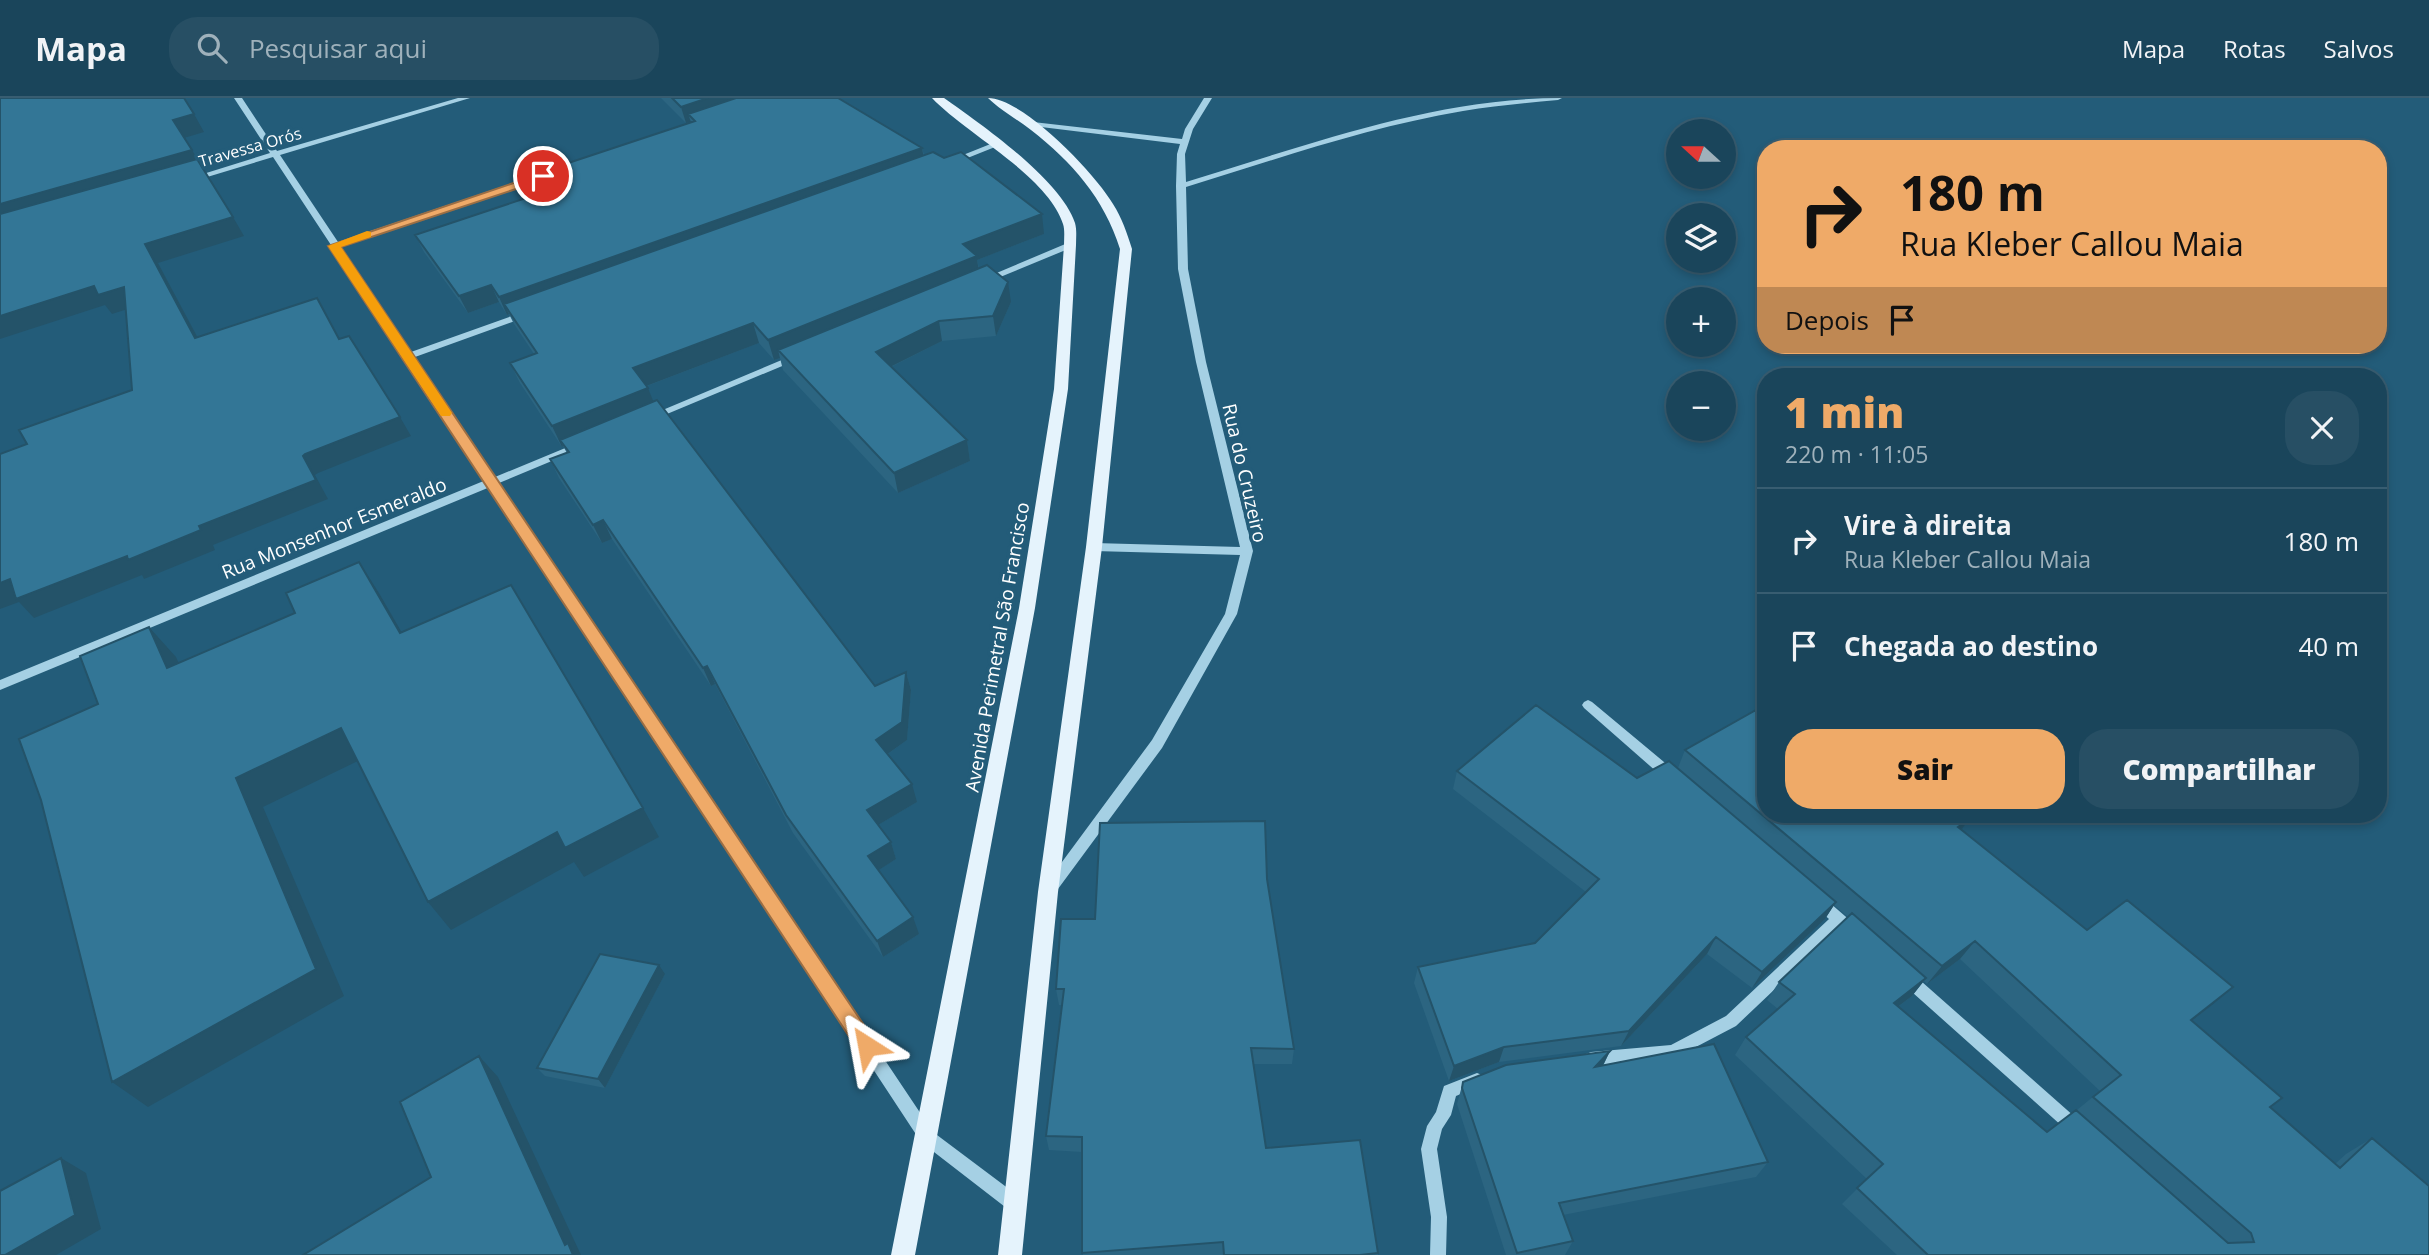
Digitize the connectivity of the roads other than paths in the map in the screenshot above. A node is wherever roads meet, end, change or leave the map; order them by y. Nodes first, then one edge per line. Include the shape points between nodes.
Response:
1 (238, 98) edge
2 (466, 98) edge
3 (937, 98) edge
4 (993, 98) edge
5 (1208, 98) edge
6 (1558, 98) edge
7 (1033, 124) junction
8 (1185, 142) junction
9 (996, 145) junction
10 (274, 155) junction
11 (944, 164) edge
12 (556, 172) edge
13 (183, 181) edge
14 (1180, 186) junction
15 (334, 246) junction
16 (1070, 246) junction
17 (980, 282) edge
18 (539, 309) edge
19 (813, 351) edge
20 (408, 356) junction
21 (645, 419) edge
22 (594, 440) edge
23 (491, 482) junction
24 (1094, 547) junction
25 (1247, 551) junction
26 (0, 685) edge
27 (1588, 705) dead end
28 (1682, 785) edge
29 (1048, 892) junction
30 (1807, 892) edge
31 (1839, 919) junction
32 (1870, 946) edge
33 (1900, 973) edge
34 (1580, 1061) edge
35 (1486, 1077) edge
36 (927, 1137) junction
37 (2086, 1137) edge
38 (1016, 1205) junction
39 (903, 1255) edge
40 (1010, 1255) edge
41 (1438, 1255) edge

1 - 10 street
2 - 10 street, Travessa Orós
3 - 9 main road, Avenida Perimetral São Francisco
4 - 7 main road
5 - 8 street, Rua do Cruzeiro
6 - 14 street via 1436,112
7 - 8 street
7 - 24 main road via 1101,190 1122,227 1126,249
8 - 14 street, Rua do Cruzeiro
9 - 11 street
9 - 16 main road, Avenida Perimetral São Francisco via 1058,202 1069,223
10 - 13 street, Travessa Orós
10 - 15 street
12 - 15 street
14 - 25 street, Rua do Cruzeiro via 1183,269
15 - 20 street
16 - 17 street
16 - 36 main road, Avenida Perimetral São Francisco via 1061,389 1027,608
18 - 20 street
19 - 21 street
20 - 23 street
22 - 23 street, Rua Monsenhor Esmeraldo
23 - 26 street, Rua Monsenhor Esmeraldo
23 - 36 street
24 - 25 street
24 - 29 main road
25 - 29 street, Rua do Cruzeiro via 1231,614 1157,744
27 - 28 street
29 - 38 main road
30 - 31 street
31 - 32 street
31 - 34 street via 1731,1021 1673,1052
33 - 37 street
35 - 41 street via 1449,1091 1444,1115 1435,1126 1429,1149 1439,1217
36 - 38 street
36 - 39 main road, Avenida Perimetral São Francisco
38 - 40 main road

